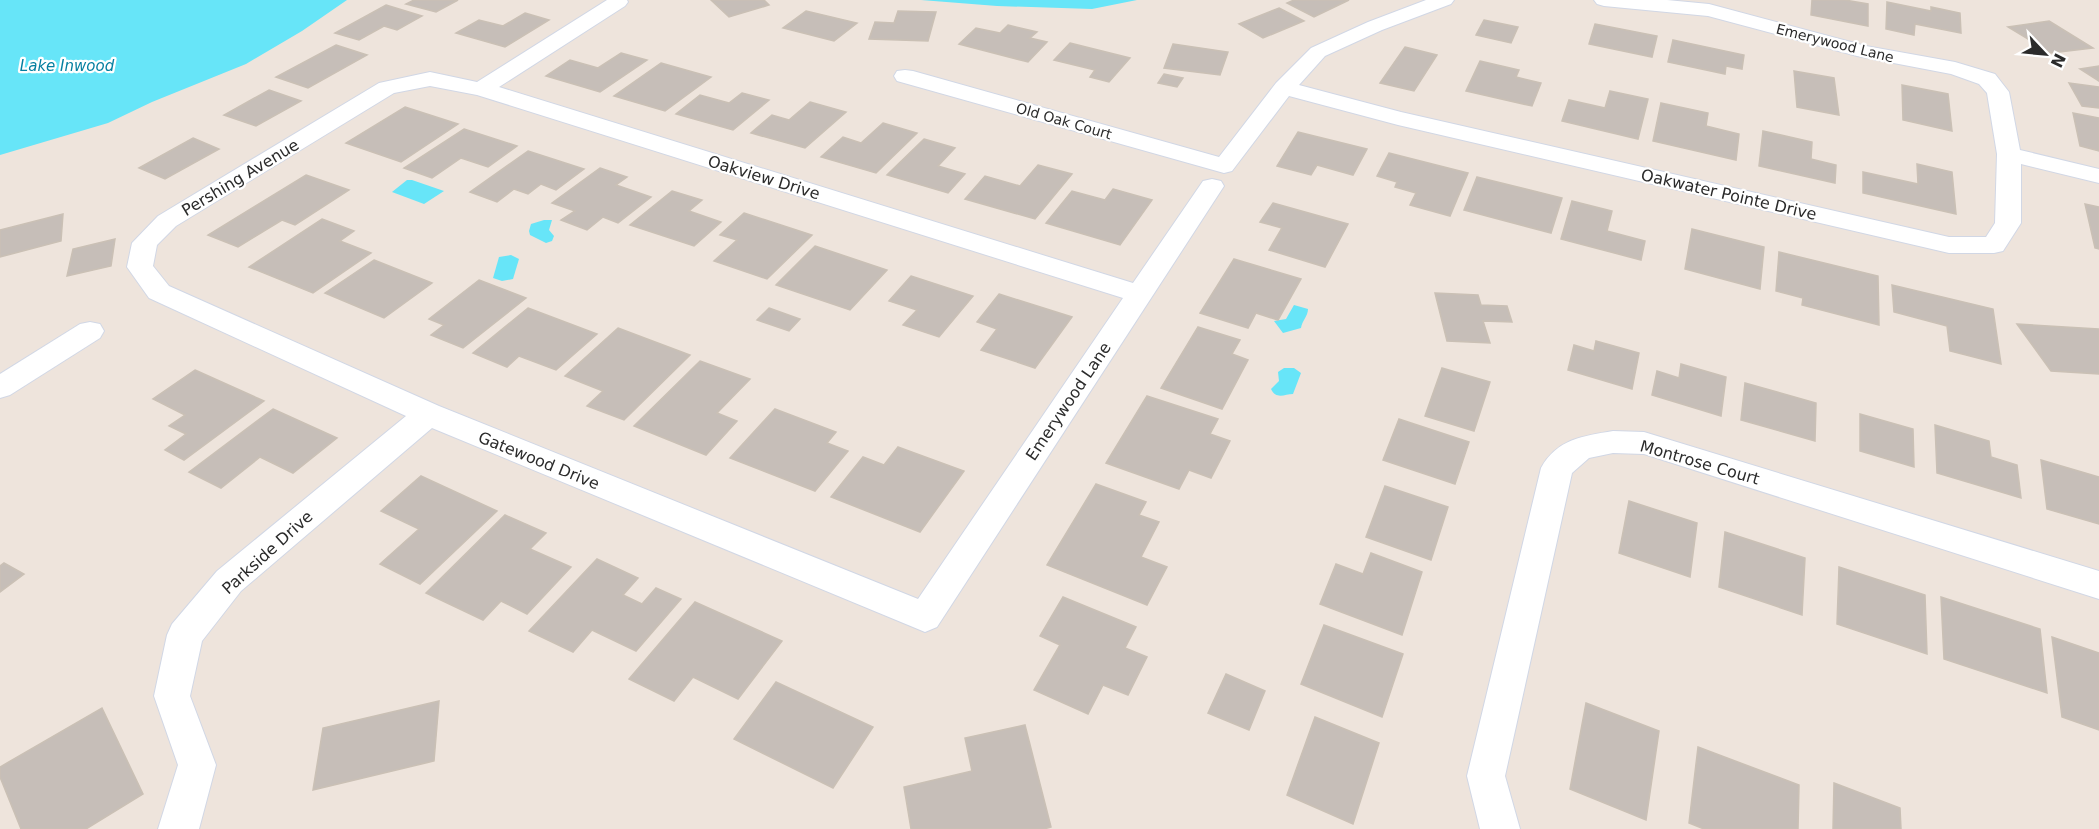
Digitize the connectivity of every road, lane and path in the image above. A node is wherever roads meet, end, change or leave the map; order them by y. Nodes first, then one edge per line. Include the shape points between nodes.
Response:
1 (617, 0) edge
2 (1444, 0) edge
3 (1605, 0) edge
4 (905, 76) dead end
5 (387, 88) joint
6 (1284, 88) junction
7 (481, 89) junction
8 (2009, 154) junction
9 (1218, 176) junction
10 (2099, 176) edge
11 (159, 292) joint
12 (1139, 294) junction
13 (90, 331) dead end
14 (0, 388) edge
15 (428, 414) junction
16 (2099, 585) edge
17 (924, 617) joint
18 (178, 829) edge
19 (1500, 829) edge

1 - 7 street
2 - 6 street, Emerywood Lane via 1318,52
3 - 8 street, Emerywood Lane via 1709,10 1864,52 1955,68 1987,79 1998,92
4 - 9 street, Old Oak Court
5 - 7 street, Oakview Drive via 430,79
5 - 11 street, Pershing Avenue via 167,221 145,243 140,267
6 - 8 street, Oakwater Pointe Drive via 1398,118 1949,245 1994,245 2008,224
6 - 9 street, Emerywood Lane
7 - 12 street, Oakview Drive
8 - 10 street
9 - 12 street, Emerywood Lane
11 - 15 street, Gatewood Drive
12 - 17 street, Emerywood Lane
13 - 14 street
15 - 17 street, Gatewood Drive
15 - 18 street, Parkside Drive via 230,580 185,636 172,696 197,765
16 - 19 street, Montrose Court via 1644,443 1613,442 1580,448 1557,468 1486,776

